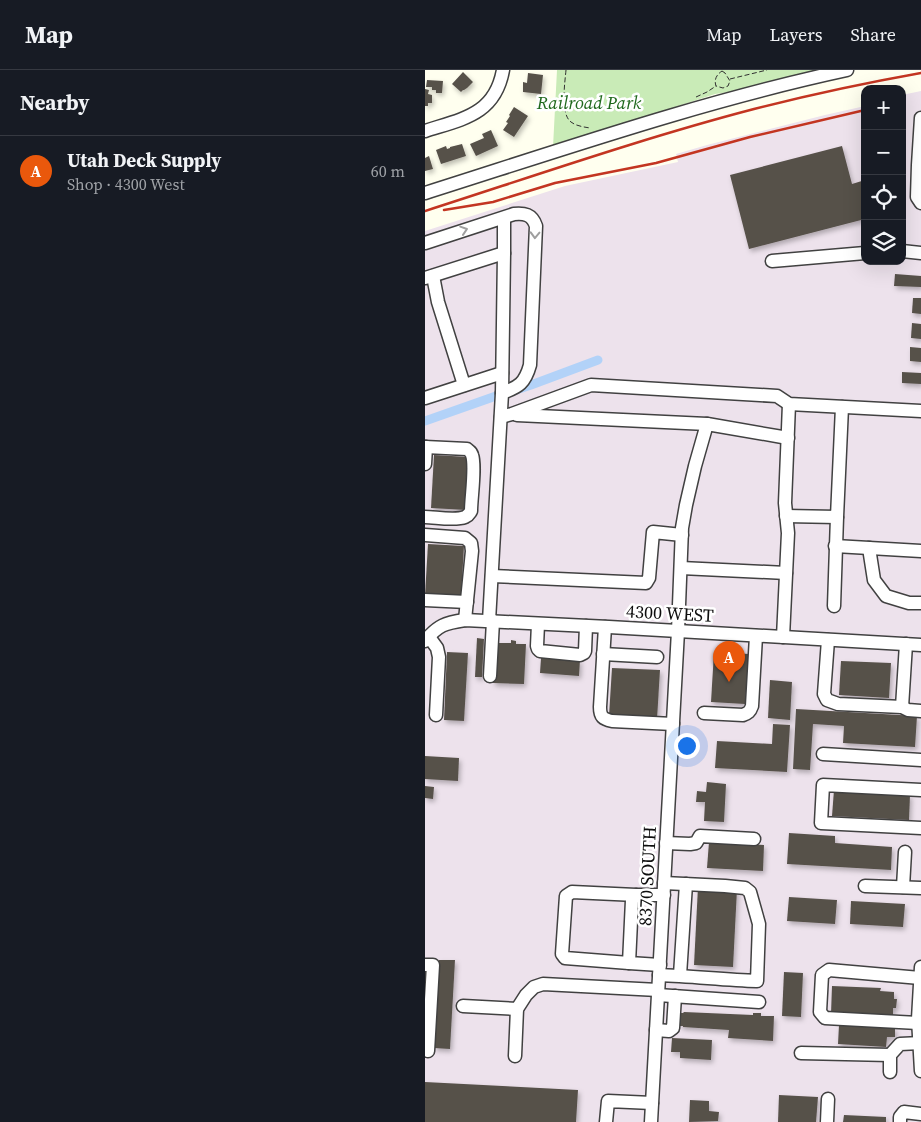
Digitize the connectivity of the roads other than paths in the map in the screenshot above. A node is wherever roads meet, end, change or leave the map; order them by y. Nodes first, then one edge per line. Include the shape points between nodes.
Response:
1 (847, 70) edge
2 (502, 75) edge
3 (921, 118) edge
4 (425, 131) edge
5 (425, 193) edge
6 (921, 203) edge
7 (504, 218) junction
8 (425, 243) edge
9 (906, 251) edge
10 (861, 253) edge
11 (921, 253) edge
12 (504, 254) junction
13 (772, 261) dead end
14 (429, 277) edge
15 (502, 372) junction
16 (464, 385) junction
17 (502, 393) junction
18 (425, 398) edge
19 (789, 404) junction
20 (842, 407) junction
21 (921, 411) edge
22 (506, 416) junction
23 (707, 424) junction
24 (788, 438) junction
25 (425, 446) edge
26 (425, 464) edge
27 (425, 516) edge
28 (786, 516) junction
29 (837, 517) junction
30 (425, 535) edge
31 (682, 535) junction
32 (835, 546) junction
33 (869, 548) junction
34 (921, 551) edge
35 (681, 568) junction
36 (786, 573) junction
37 (491, 576) junction
38 (425, 600) edge
39 (467, 602) junction
40 (921, 603) edge
41 (834, 606) dead end
42 (465, 620) junction
43 (491, 621) junction
44 (539, 624) junction
45 (586, 626) junction
46 (605, 627) junction
47 (678, 631) junction
48 (757, 636) junction
49 (783, 637) junction
50 (427, 639) edge
51 (828, 640) junction
52 (906, 644) junction
53 (921, 645) edge
54 (603, 654) junction
55 (657, 657) dead end
56 (490, 676) dead end
57 (902, 707) junction
58 (921, 711) edge
59 (704, 713) dead end
60 (436, 715) dead end
61 (673, 724) junction
62 (823, 754) dead end
63 (921, 760) edge
64 (921, 790) edge
65 (921, 828) edge
66 (754, 839) dead end
67 (666, 843) junction
68 (905, 852) dead end
69 (686, 884) junction
70 (865, 886) dead end
71 (903, 887) junction
72 (921, 888) edge
73 (664, 889) junction
74 (636, 895) junction
75 (629, 963) junction
76 (425, 965) edge
77 (921, 966) edge
78 (660, 970) junction
79 (680, 976) junction
80 (921, 980) edge
81 (428, 987) edge
82 (658, 993) junction
83 (675, 996) junction
84 (759, 1002) dead end
85 (463, 1006) dead end
86 (428, 1008) edge
87 (517, 1009) junction
88 (919, 1022) junction
89 (427, 1029) edge
90 (656, 1030) junction
91 (920, 1043) edge
92 (425, 1050) edge
93 (801, 1053) dead end
94 (890, 1055) junction
95 (515, 1056) dead end
96 (921, 1071) edge
97 (890, 1072) dead end
98 (828, 1099) dead end
99 (652, 1103) junction
100 (921, 1114) edge
101 (606, 1122) edge
102 (651, 1122) edge
103 (827, 1122) edge
104 (900, 1122) edge

1 - 5 street via 659,119
2 - 4 street via 497,92 474,114
3 - 6 street via 917,197
8 -> 7 street
7 - 12 street
7 -> 17 street via 523,213 534,220 536,226 530,365 525,380 517,388
9 - 11 street
10 - 13 street
12 - 14 street
12 - 15 street
14 - 16 street
15 - 16 street
15 - 17 street
16 - 18 street
17 - 22 street
19 - 20 street
19 - 22 street via 777,396 591,385
19 - 24 street
20 - 21 street
20 - 29 street
22 - 23 street
22 - 37 street
23 - 24 street
23 - 31 street, 8370 SOUTH
24 - 28 street
25 - 26 street
25 - 27 street via 467,450 474,463 471,511 468,515 458,518
28 - 29 street
28 - 36 street
29 - 32 street
30 - 39 street via 465,538 471,543
31 - 35 street, 8370 SOUTH
31 - 37 street via 653,532 646,583
32 - 33 street
32 - 41 street
33 - 34 street
33 - 40 street via 874,580 886,596
35 - 36 street
35 - 47 street, 8370 SOUTH
36 - 49 street
37 - 43 street
38 - 39 street
39 - 42 street
42 - 43 street, 4300 WEST
42 - 50 street, 4300 WEST via 449,622 434,630
43 - 44 street, 4300 WEST
43 - 56 street
44 - 45 street, 4300 WEST
44 - 45 street via 538,650 580,655 585,651
45 - 46 street, 4300 WEST
46 - 47 street, 4300 WEST
46 - 54 street
47 - 48 street, 4300 WEST
47 - 61 street, 8370 SOUTH
48 - 49 street, 4300 WEST
48 - 59 street via 751,710 743,715
49 - 51 street, 4300 WEST
50 - 60 street via 437,648 439,658
51 - 52 street, 4300 WEST
51 - 57 street via 824,694 827,700 838,704
52 - 53 street, 4300 WEST
52 - 57 street
54 - 55 street
54 - 61 street via 602,717 612,721
57 - 58 street
61 - 67 street, 8370 SOUTH
62 - 63 street
64 - 65 street via 823,785 821,823
66 - 67 street via 700,836 696,843
67 - 73 street, 8370 SOUTH
68 - 71 street
69 - 73 street
69 - 79 street
69 - 79 street via 745,888 750,892 759,924 757,981
70 - 71 street
71 - 72 street
73 - 74 street
73 - 78 street, 8370 SOUTH
74 - 75 street via 632,900
74 - 75 street via 572,892 566,896 562,954 565,958
75 - 78 street
76 - 81 street via 433,965
77 - 80 street
78 - 79 street
78 - 82 street, 8370 SOUTH
80 - 88 street
80 - 88 street via 829,970 822,975 820,1012 825,1018
81 - 86 street
82 - 83 street
82 - 87 street via 543,984 534,987
82 - 90 street, 8370 SOUTH
83 - 84 street
83 - 90 street via 673,1028 669,1031
85 - 87 street
86 - 89 street
87 - 95 street
88 - 91 street
89 - 92 street via 429,1051
90 - 99 street, 8370 SOUTH
91 - 94 street via 900,1044
91 - 96 street
93 - 94 street
94 - 97 street
98 - 103 street
99 - 101 street via 608,1101
99 - 102 street, 8370 SOUTH
100 - 104 street via 904,1112

